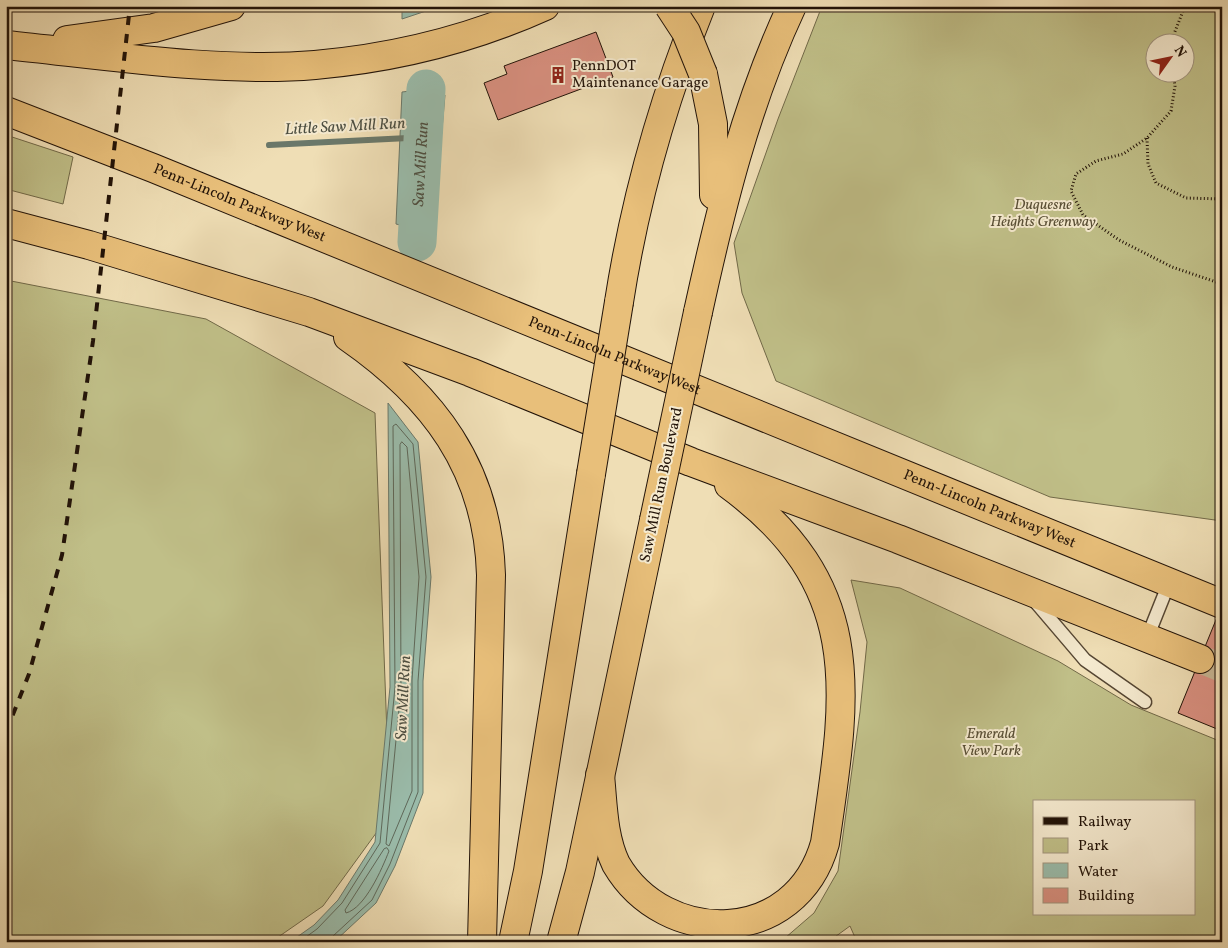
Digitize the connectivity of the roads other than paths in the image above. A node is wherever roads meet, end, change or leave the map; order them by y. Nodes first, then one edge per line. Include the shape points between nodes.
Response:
1 (545, 6) edge
2 (669, 6) edge
3 (701, 6) edge
4 (792, 6) edge
5 (222, 9) edge
6 (6, 44) edge
7 (6, 111) edge
8 (6, 223) edge
9 (712, 246) junction
10 (309, 312) junction
11 (691, 462) junction
12 (1169, 583) junction
13 (1026, 589) junction
14 (1222, 604) edge
15 (1147, 638) junction
16 (1200, 660) tunnel mouth
17 (1145, 702) dead end
18 (600, 775) junction
19 (482, 942) edge
20 (512, 942) edge
21 (561, 942) edge

1 - 6 highway via 451,41 399,53 314,65 191,63
2 - 9 highway, bridge via 686,32 703,74 713,124
3 - 20 highway, bridge via 667,95 628,245 528,871
4 - 9 highway, Saw Mill Run Boulevard via 760,80 741,135
5 - 6 highway via 122,34
7 - 12 highway, Penn-Lincoln Parkway West via 198,186
8 - 10 highway
9 - 18 highway, Saw Mill Run Boulevard, bridge
10 - 11 highway via 470,372
10 - 19 highway via 374,354 398,374 431,410 466,465 484,519 491,575
11 - 13 highway
11 - 18 highway via 737,491 775,524 807,564 828,610 841,666 842,695 838,756 820,860 801,891 773,915 756,924 714,932 675,923 640,898 617,866 605,831
12 - 14 highway, Penn-Lincoln Parkway West
12 - 15 lane
13 - 15 highway
13 - 17 lane via 1080,656
15 - 16 highway
18 - 21 highway, Saw Mill Run Boulevard via 580,872

